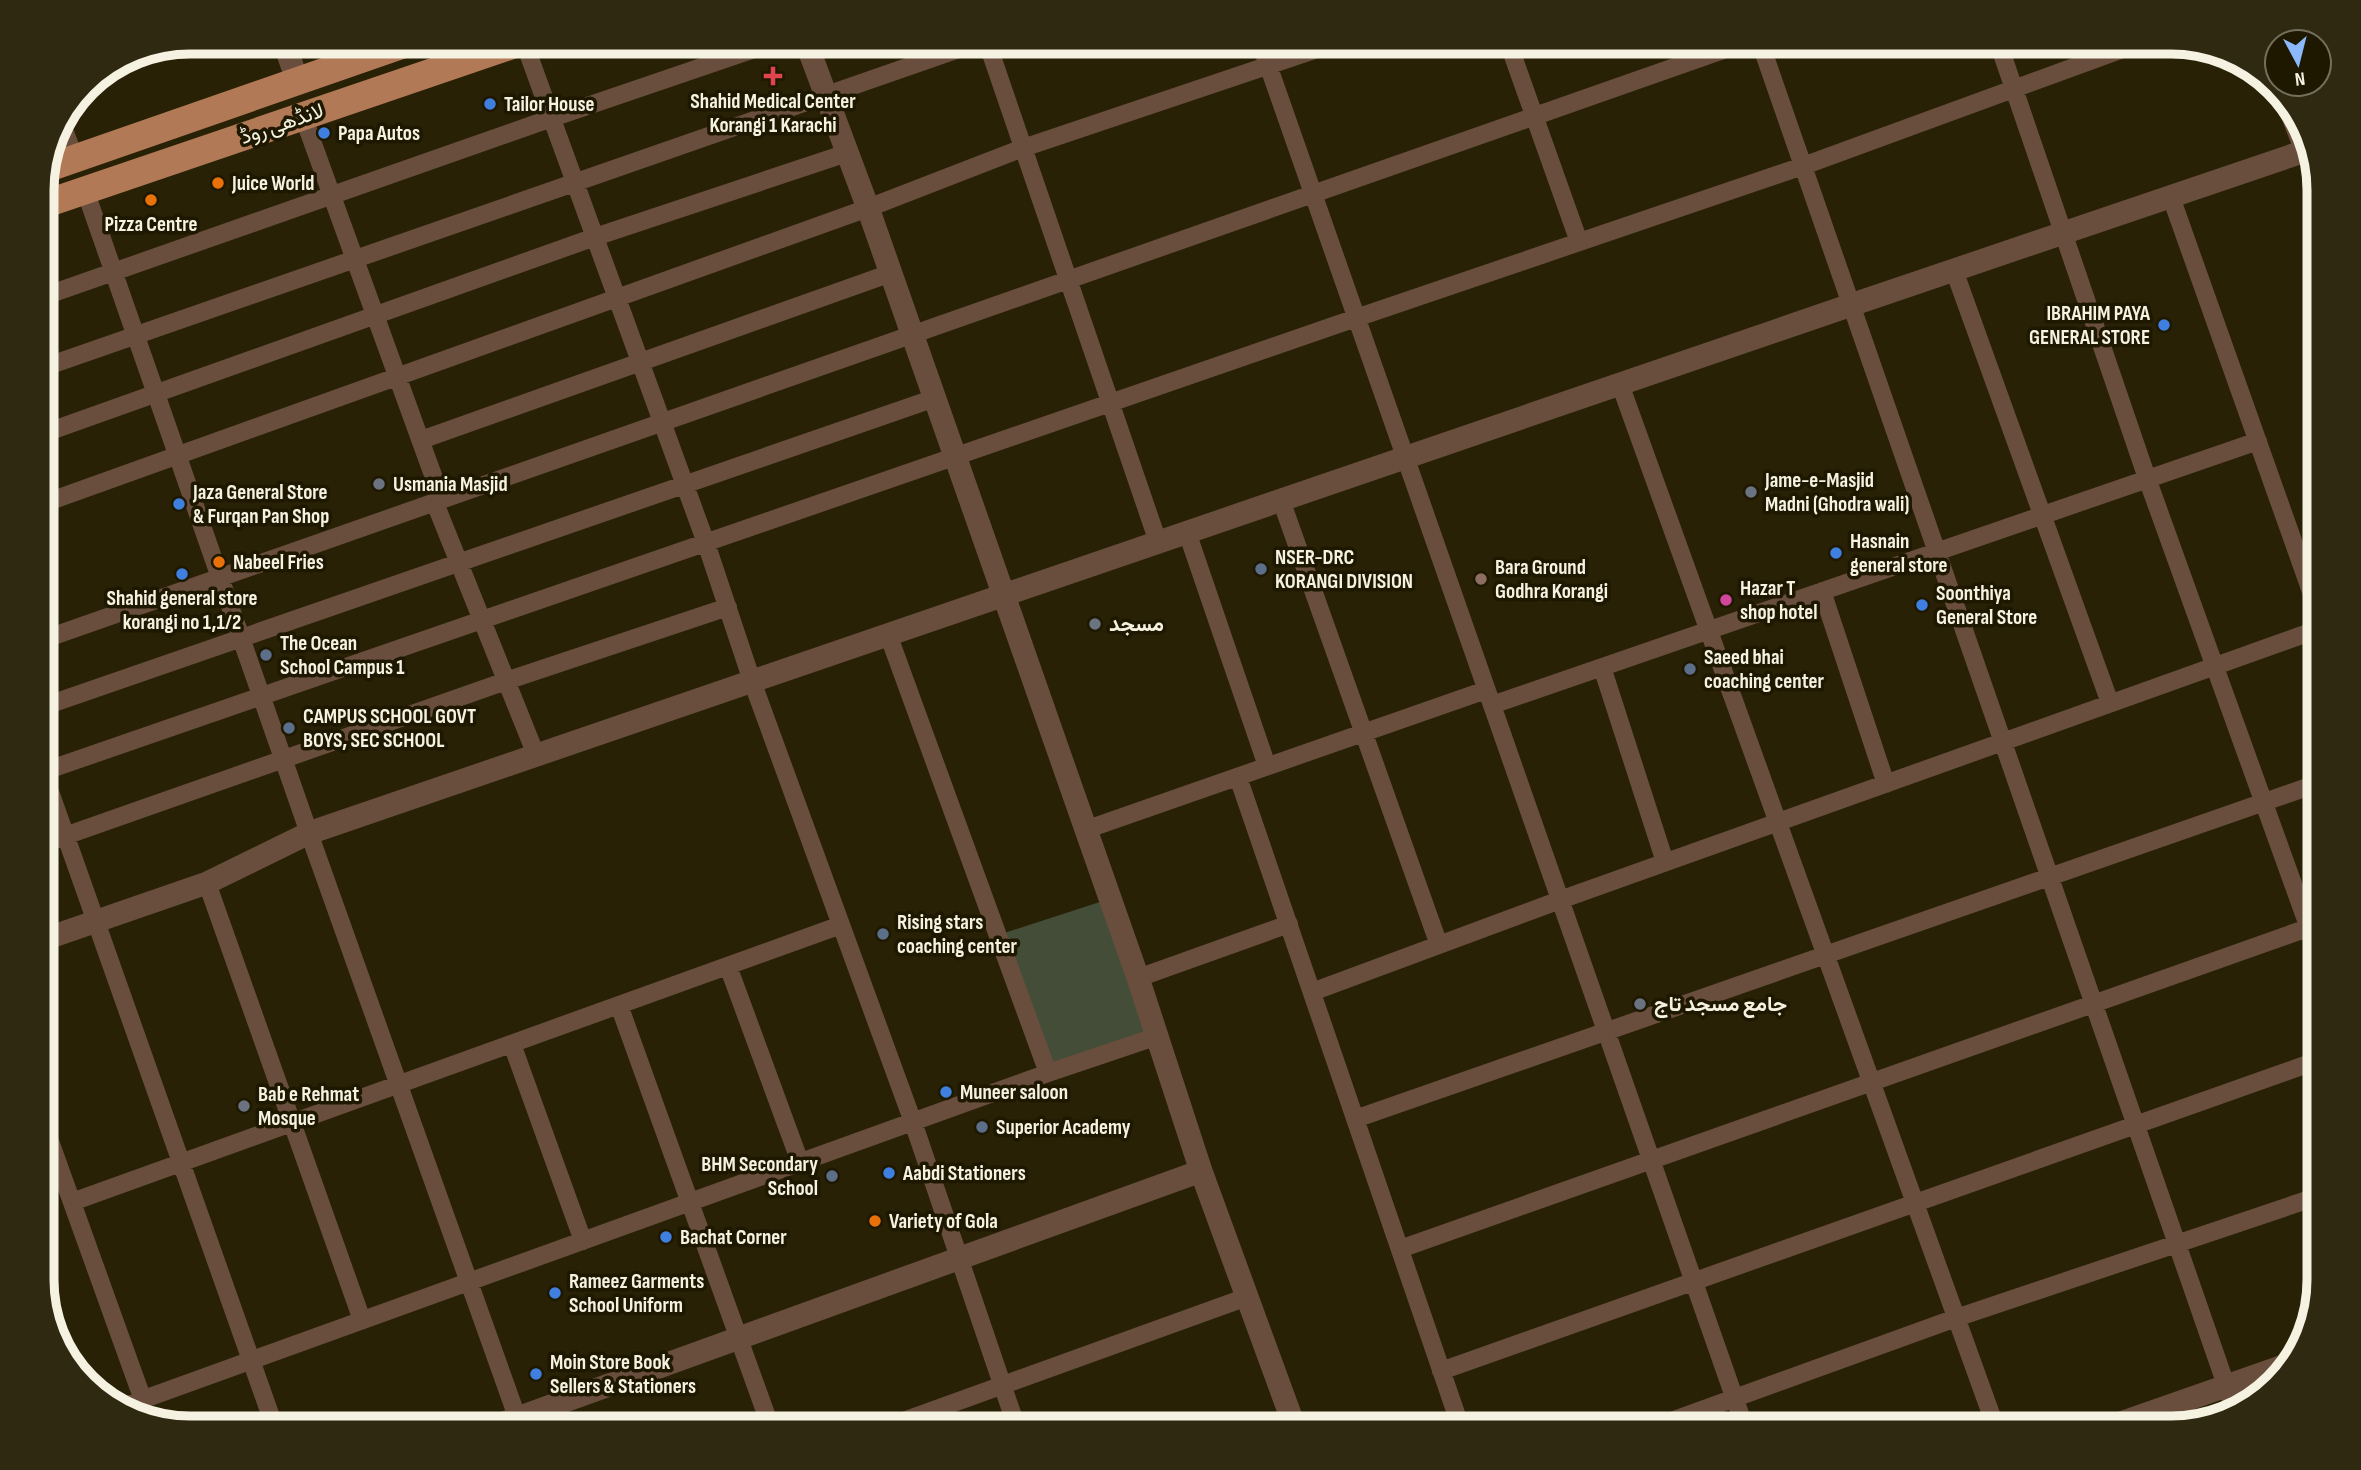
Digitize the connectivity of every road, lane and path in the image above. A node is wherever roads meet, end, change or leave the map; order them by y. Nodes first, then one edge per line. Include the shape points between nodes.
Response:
1 (288, 54) edge
2 (374, 54) edge
3 (486, 54) edge
4 (527, 54) edge
5 (739, 54) edge
6 (811, 54) edge
7 (944, 54) edge
8 (991, 54) edge
9 (1264, 54) edge
10 (1301, 54) edge
11 (1512, 54) edge
12 (1712, 54) edge
13 (1764, 54) edge
14 (2002, 54) edge
15 (2109, 54) edge
16 (1268, 65) junction
17 (297, 80) junction
18 (2013, 89) junction
19 (826, 95) junction
20 (303, 116) junction
21 (1534, 116) junction
22 (552, 117) junction
23 (66, 135) edge
24 (1023, 148) junction
25 (847, 153) junction
26 (2301, 153) edge
27 (75, 159) junction
28 (57, 165) edge
29 (1803, 166) junction
30 (575, 182) junction
31 (85, 190) junction
32 (1313, 195) junction
33 (332, 196) junction
34 (2171, 197) junction
35 (55, 200) edge
36 (868, 208) junction
37 (2062, 234) junction
38 (595, 237) junction
39 (1579, 242) junction
40 (355, 259) junction
41 (1954, 270) junction
42 (114, 272) junction
43 (891, 273) junction
44 (1069, 281) junction
45 (55, 292) edge
46 (617, 298) junction
47 (1851, 305) junction
48 (375, 314) junction
49 (1356, 318) junction
50 (136, 335) junction
51 (913, 335) junction
52 (640, 360) junction
53 (55, 363) edge
54 (398, 377) junction
55 (1620, 384) junction
56 (156, 394) junction
57 (935, 398) junction
58 (1110, 403) junction
59 (663, 423) junction
60 (55, 429) edge
61 (421, 440) junction
62 (2258, 442) junction
63 (178, 456) junction
64 (955, 457) junction
65 (1405, 457) junction
66 (2148, 481) junction
67 (685, 483) junction
68 (55, 499) edge
69 (1281, 500) junction
70 (439, 501) junction
71 (2043, 515) junction
72 (1187, 532) junction
73 (706, 542) junction
74 (1158, 542) junction
75 (1937, 552) junction
76 (459, 562) junction
77 (220, 578) junction
78 (2306, 578) edge
79 (1822, 591) junction
80 (1004, 595) junction
81 (728, 607) junction
82 (482, 620) junction
83 (1709, 631) junction
84 (2306, 634) edge
85 (55, 635) edge
86 (888, 635) junction
87 (242, 638) junction
88 (2216, 666) junction
89 (1602, 667) junction
90 (506, 681) junction
91 (752, 681) junction
92 (262, 697) junction
93 (1489, 698) junction
94 (55, 703) edge
95 (2110, 703) junction
96 (1364, 733) junction
97 (2003, 742) junction
98 (536, 755) junction
99 (284, 759) junction
100 (1267, 766) junction
101 (55, 767) edge
102 (1238, 776) junction
103 (1886, 783) junction
104 (2307, 787) edge
105 (2264, 802) junction
106 (55, 806) edge
107 (1777, 822) junction
108 (1085, 830) junction
109 (309, 833) junction
110 (65, 836) junction
111 (55, 839) edge
112 (1665, 862) junction
113 (2050, 877) junction
114 (207, 883) junction
115 (1560, 900) junction
116 (2307, 908) edge
117 (95, 922) junction
118 (1289, 924) junction
119 (841, 925) junction
120 (2307, 929) edge
121 (55, 936) edge
122 (1439, 944) junction
123 (1825, 955) junction
124 (729, 966) junction
125 (1138, 978) junction
126 (1311, 992) junction
127 (2094, 1003) junction
128 (619, 1005) junction
129 (1606, 1032) junction
130 (1155, 1037) junction
131 (512, 1044) junction
132 (2307, 1064) edge
133 (1048, 1073) junction
134 (1871, 1082) junction
135 (400, 1084) junction
136 (1355, 1119) junction
137 (913, 1122) junction
138 (292, 1124) junction
139 (2136, 1125) junction
140 (55, 1155) edge
141 (1651, 1160) junction
142 (800, 1162) junction
143 (181, 1163) junction
144 (1201, 1171) junction
145 (2307, 1200) edge
146 (72, 1202) junction
147 (691, 1202) junction
148 (1915, 1203) junction
149 (583, 1241) junction
150 (2178, 1245) junction
151 (1400, 1249) junction
152 (960, 1260) junction
153 (470, 1281) junction
154 (1693, 1281) junction
155 (1247, 1297) junction
156 (1956, 1318) junction
157 (362, 1320) junction
158 (740, 1338) junction
159 (251, 1361) junction
160 (1441, 1371) junction
161 (2269, 1374) edge
162 (1002, 1385) junction
163 (2245, 1385) edge
164 (1735, 1399) junction
165 (143, 1400) junction
166 (134, 1403) edge
167 (271, 1416) edge
168 (518, 1416) edge
169 (538, 1416) edge
170 (767, 1416) edge
171 (917, 1416) edge
172 (1013, 1416) edge
173 (1290, 1416) edge
174 (1457, 1416) edge
175 (1686, 1416) edge
176 (1741, 1416) edge
177 (1992, 1416) edge
178 (2145, 1416) edge

1 - 17 street
2 - 17 main road, لانڈھی روڈ
3 - 20 main road, لانڈھی روڈ
4 - 22 street
5 - 22 street
6 - 19 street
7 - 19 street
8 - 24 street
9 - 16 street
10 - 16 street
11 - 21 street
12 - 21 street
13 - 29 street
14 - 18 street
15 - 18 street
16 - 24 street
16 - 32 street
17 - 27 main road, لانڈھی روڈ
18 - 29 street
18 - 37 street
19 - 25 street
19 - 30 street
20 - 31 main road, لانڈھی روڈ
20 - 33 street
21 - 32 street
21 - 39 street
22 - 30 street
22 - 33 street
23 - 27 street
24 - 36 street
24 - 44 street
25 - 36 street
25 - 38 street
26 - 34 street
27 - 28 main road, لانڈھی روڈ
29 - 39 street
29 - 47 street
30 - 38 street
30 - 40 street
31 - 35 main road, لانڈھی روڈ
31 - 42 street
32 - 44 street
32 - 49 street
33 - 40 street
33 - 42 street
34 - 37 street
34 - 62 street
36 - 43 street
36 - 46 street
37 - 41 street
37 - 66 street
38 - 46 street
38 - 48 street
39 - 49 street
40 - 48 street
40 - 50 street
41 - 47 street
41 - 71 street
42 - 45 street
42 - 50 street
43 - 51 street
43 - 52 street
44 - 51 street
44 - 58 street
46 - 52 street
46 - 54 street
47 - 55 street
47 - 75 street
48 - 54 street
48 - 56 street
49 - 58 street
49 - 65 street
50 - 53 street
50 - 56 street
51 - 57 street
51 - 59 street
52 - 59 street
52 - 61 street
54 - 61 street
54 - 63 street
55 - 65 street
55 - 83 street
56 - 60 street
56 - 63 street
57 - 64 street
57 - 67 street
58 - 64 street
58 - 74 street
59 - 67 street
59 - 70 street
61 - 70 street
62 - 66 street
62 - 78 street
63 - 68 street
63 - 77 street
64 - 73 street
64 - 80 street
65 - 69 street
65 - 93 street
66 - 71 street
66 - 88 street
67 - 73 street
67 - 76 street
69 - 72 street
69 - 96 street
70 - 76 street
70 - 77 street
71 - 75 street
71 - 95 street
72 - 74 street
72 - 100 street
73 - 81 street
73 - 82 street
74 - 80 street
75 - 79 street
75 - 97 street
76 - 82 street
76 - 87 street
77 - 85 street
77 - 87 street
79 - 83 street
79 - 103 street
80 - 86 street
80 - 108 street
81 - 90 street
81 - 91 street
82 - 90 street
82 - 92 street
83 - 89 street
83 - 107 street
84 - 88 street
86 - 91 street
86 - 133 street
87 - 92 street
87 - 94 street
88 - 95 street
88 - 105 street
89 - 93 street
89 - 112 street
90 - 98 street
90 - 99 street
91 - 98 street
91 - 119 street
92 - 99 street
92 - 101 street
93 - 96 street
93 - 115 street
95 - 97 street
96 - 100 street
96 - 122 street
97 - 103 street
97 - 113 street
98 - 109 street
99 - 109 street
99 - 110 street
100 - 102 street
102 - 108 street
102 - 118 street
103 - 107 street
104 - 105 street
105 - 113 street
105 - 116 street
106 - 110 street
107 - 112 street
107 - 123 street
108 - 125 street
109 - 114 street
109 - 135 street
110 - 111 street
110 - 117 street
112 - 115 street
113 - 123 street
113 - 127 street
114 - 117 street
114 - 138 street
115 - 122 street
115 - 129 street
117 - 121 street
117 - 143 street
118 - 125 street
118 - 126 street
119 - 124 street
119 - 137 street
120 - 127 street
122 - 126 street
123 - 129 street
123 - 134 street
124 - 128 street
124 - 142 street
125 - 130 street
126 - 136 street
127 - 134 street
127 - 139 street
128 - 131 street
128 - 147 street
129 - 136 street
129 - 141 street
130 - 133 street
130 - 144 street
131 - 135 street
131 - 149 street
132 - 139 street
133 - 137 street
134 - 141 street
134 - 148 street
135 - 138 street
135 - 153 street
136 - 151 street
137 - 142 street
137 - 152 street
138 - 143 street
138 - 157 street
139 - 148 street
139 - 150 street
140 - 146 street
141 - 151 street
141 - 154 street
142 - 147 street
143 - 146 street
143 - 159 street
144 - 152 street
144 - 155 street
145 - 150 street
146 - 165 street
147 - 149 street
147 - 158 street
148 - 154 street
148 - 156 street
149 - 153 street
150 - 156 street
150 - 163 street
151 - 160 street
152 - 158 street
152 - 162 street
153 - 157 street
153 - 168 street
154 - 160 street
154 - 164 street
155 - 162 street
155 - 173 street
156 - 164 street
156 - 177 street
157 - 159 street
158 - 169 street
158 - 170 street
159 - 165 street
159 - 167 street
160 - 174 street
161 - 163 street
162 - 171 street
162 - 172 street
163 - 178 street
164 - 175 street
164 - 176 street
165 - 166 street

